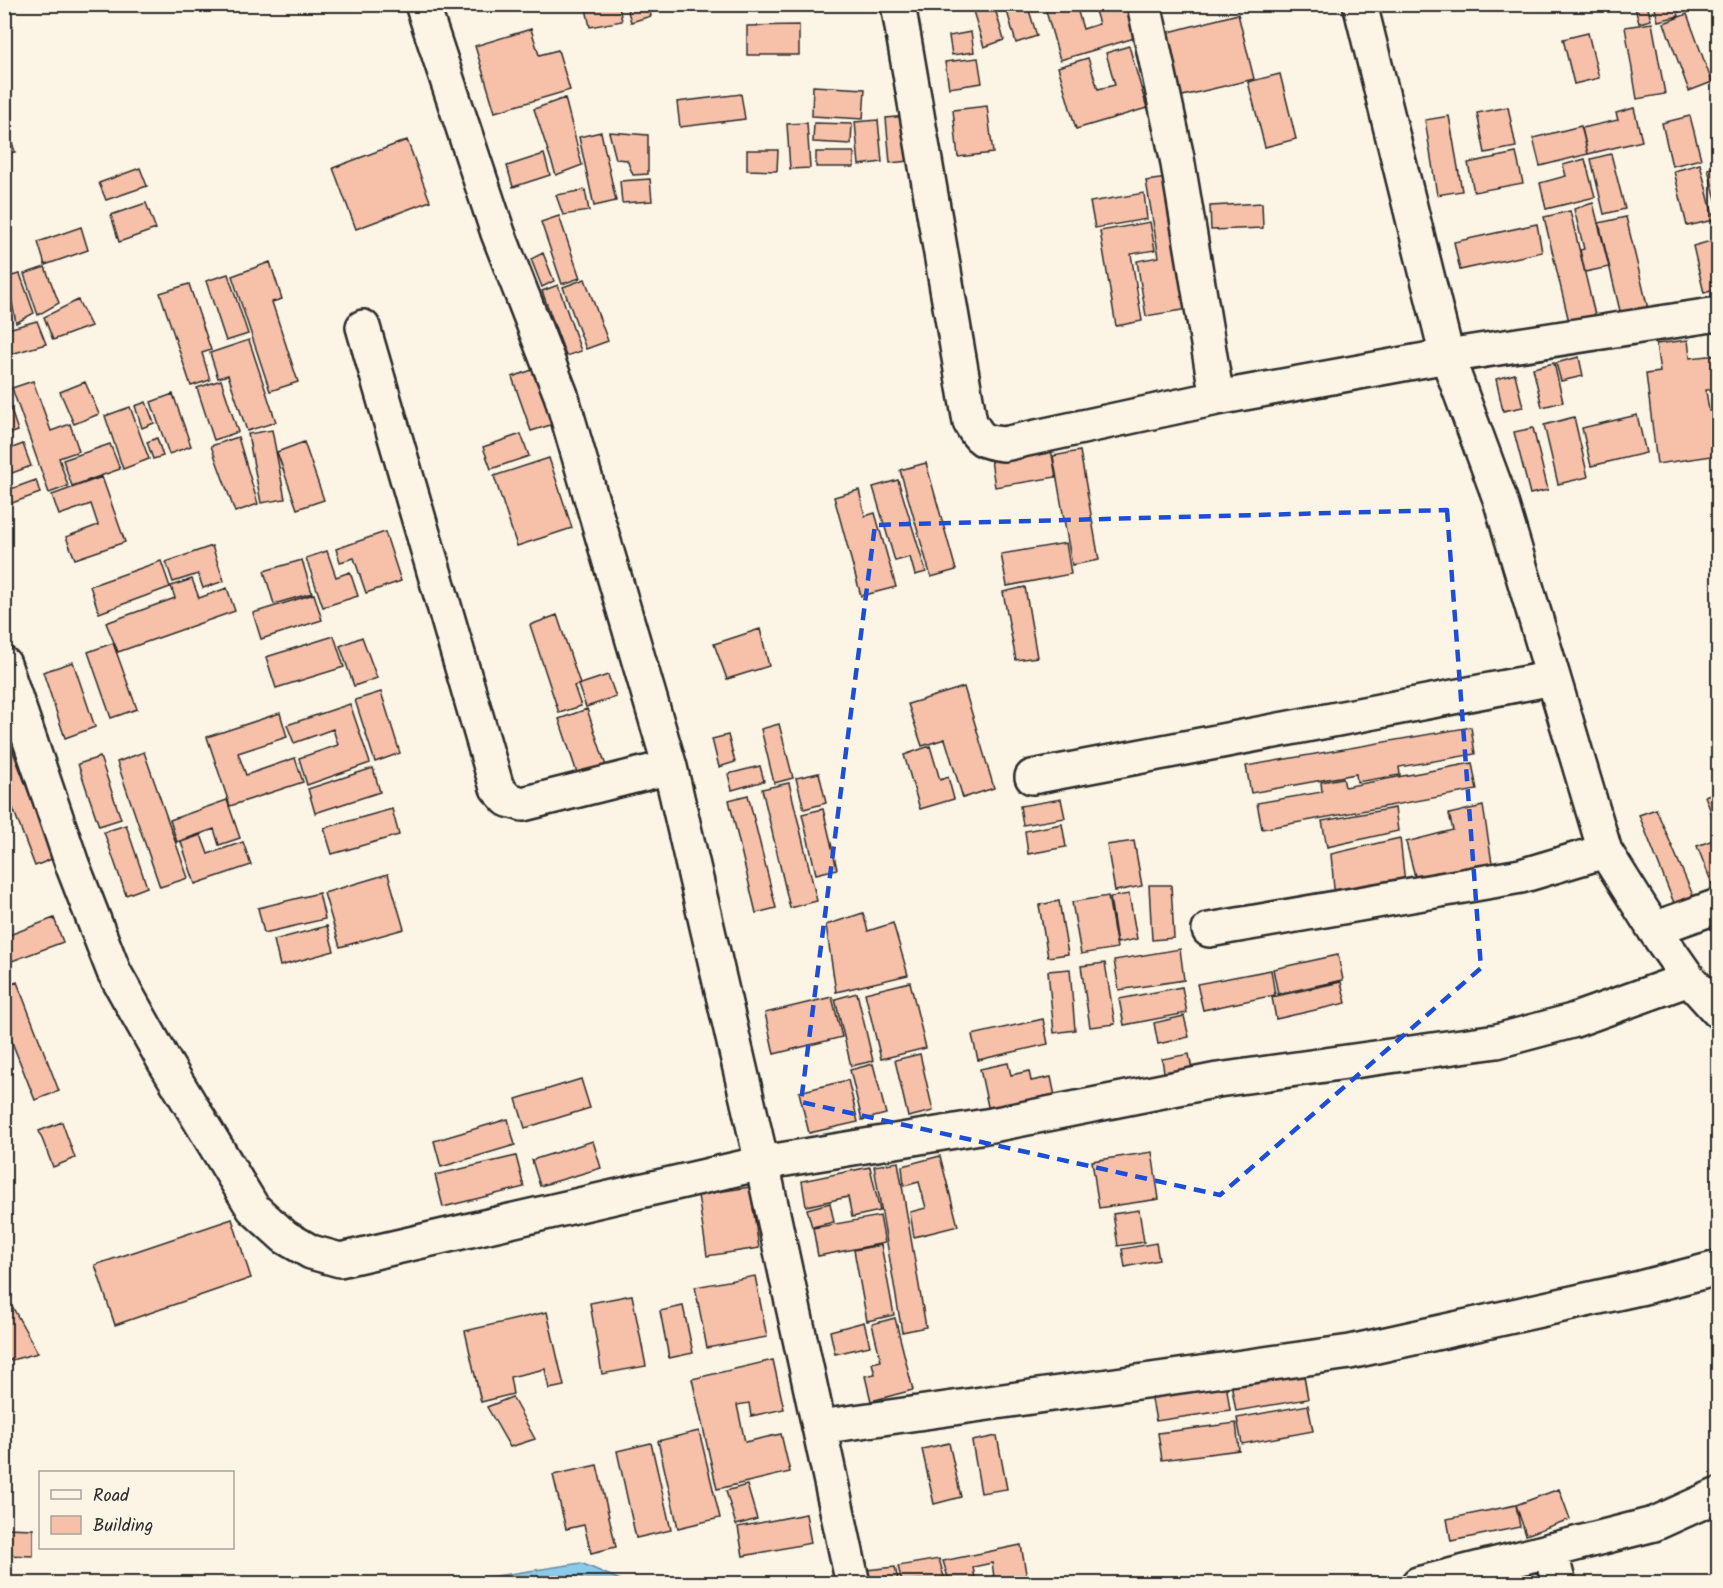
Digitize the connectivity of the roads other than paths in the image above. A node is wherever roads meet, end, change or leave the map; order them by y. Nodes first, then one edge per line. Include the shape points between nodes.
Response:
1 (422, 4) edge
2 (898, 4) edge
3 (1144, 4) edge
4 (1360, 4) edge
5 (1719, 314) edge
6 (363, 327) dead end
7 (1447, 356) junction
8 (1216, 398) junction
9 (4, 664) edge
10 (1553, 678) junction
11 (670, 767) junction
12 (1032, 777) dead end
13 (1605, 850) junction
14 (1719, 906) edge
15 (1654, 929) junction
16 (1209, 930) dead end
17 (1689, 979) junction
18 (1719, 1011) edge
19 (762, 1163) junction
20 (1719, 1268) edge
21 (819, 1427) junction
22 (1719, 1494) edge
23 (1550, 1551) junction
24 (853, 1584) edge
25 (1418, 1584) edge
26 (1558, 1584) edge

1 - 11 street via 498,233 561,395
2 - 8 street via 970,422 978,437 988,443 1004,444
3 - 8 street via 1177,158
4 - 7 street
5 - 7 street
6 - 11 street via 497,788 508,800 523,804
7 - 8 street
7 - 10 street via 1500,499
9 - 19 street via 72,864 114,972 253,1208 285,1238 311,1252 340,1260
10 - 12 street
10 - 13 street
11 - 19 street
13 - 15 street
13 - 16 street via 1521,876
14 - 15 street
15 - 17 street
17 - 18 street
17 - 19 street via 1572,1021 1497,1041 1218,1080 992,1125
19 - 21 street
20 - 21 street via 1350,1352
21 - 24 street
22 - 23 street via 1654,1524
23 - 25 street
23 - 26 street

